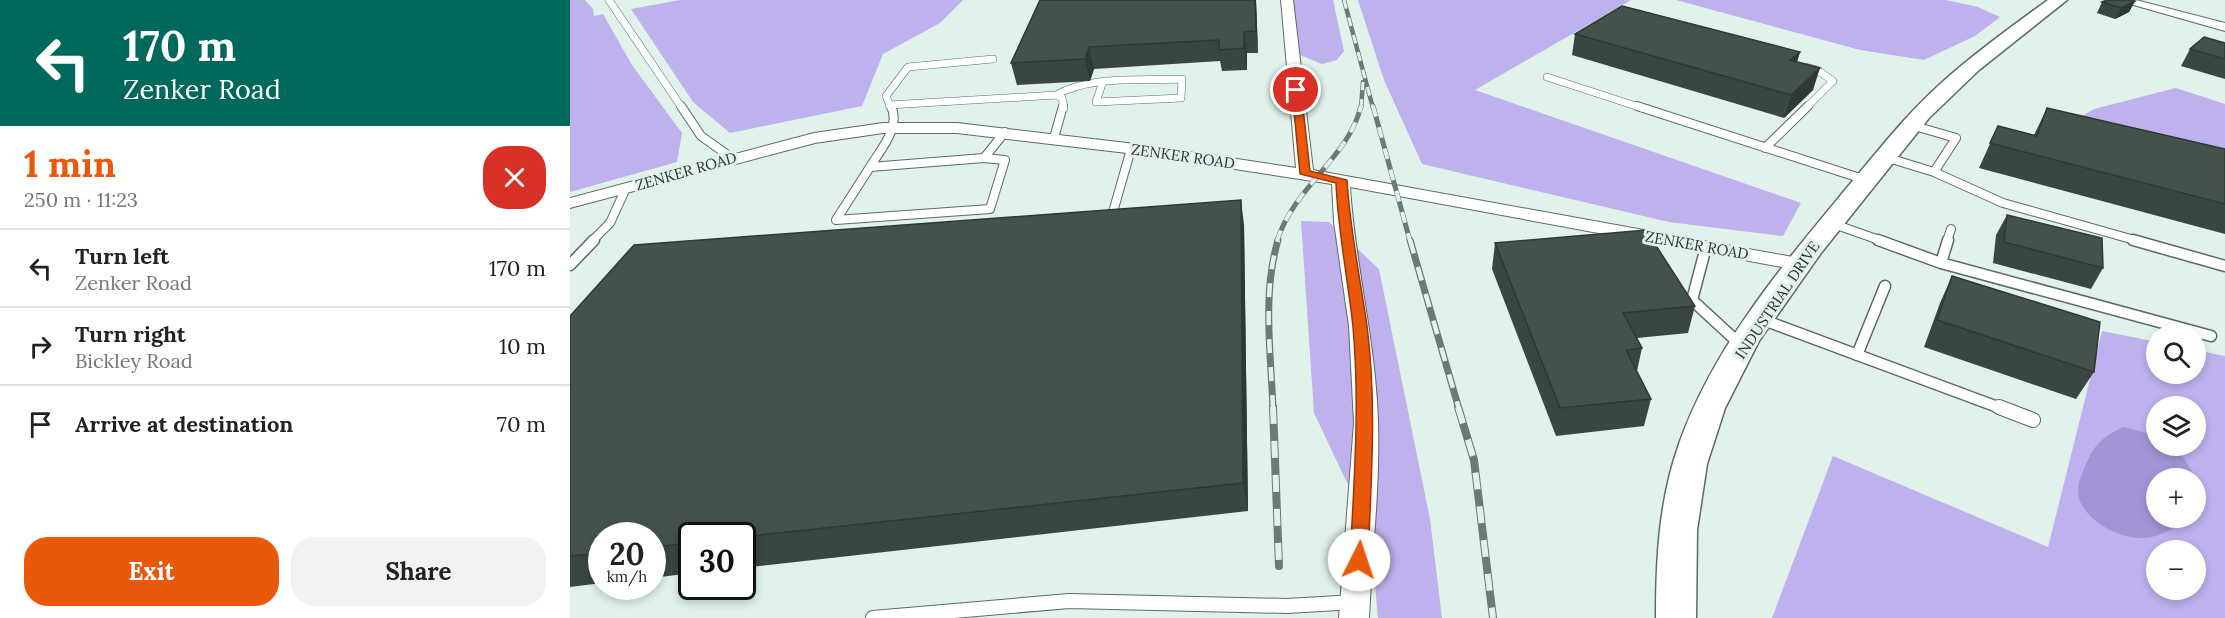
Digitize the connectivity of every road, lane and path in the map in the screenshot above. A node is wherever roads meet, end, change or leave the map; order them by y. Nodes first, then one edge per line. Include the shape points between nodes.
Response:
1 (609, 0) edge
2 (1287, 0) edge
3 (2059, 0) edge
4 (2122, 0) edge
5 (2225, 27) edge
6 (993, 59) dead end
7 (1794, 64) edge
8 (1547, 77) dead end
9 (1102, 84) junction
10 (1056, 95) junction
11 (889, 105) junction
12 (1911, 125) junction
13 (893, 128) junction
14 (1005, 132) junction
15 (1054, 138) junction
16 (1131, 148) junction
17 (1766, 148) junction
18 (1885, 157) junction
19 (732, 158) junction
20 (984, 158) junction
21 (869, 167) junction
22 (1934, 172) junction
23 (1305, 174) junction
24 (1341, 180) junction
25 (1866, 180) junction
26 (626, 188) junction
27 (570, 203) edge
28 (1113, 212) edge
29 (1831, 223) junction
30 (1951, 229) dead end
31 (1706, 247) junction
32 (1941, 263) junction
33 (1797, 264) junction
34 (570, 266) edge
35 (2225, 266) edge
36 (1885, 286) dead end
37 (1761, 319) junction
38 (2211, 336) dead end
39 (1743, 347) junction
40 (1857, 355) junction
41 (2033, 420) dead end
42 (1354, 610) edge
43 (873, 618) edge
44 (1676, 618) edge

1 - 19 lane via 701,136
2 - 23 street
3 - 12 street, INDUSTRIAL DRIVE via 1973,65
4 - 5 street
6 - 11 lane via 908,67 886,96
7 - 17 lane via 1817,70 1833,81
8 - 17 lane
9 - 9 lane via 1182,79 1181,98 1096,102
9 - 10 lane via 1070,87
10 - 11 lane
10 - 15 lane via 1062,98 1064,110
11 - 13 lane via 896,116
12 - 18 street, INDUSTRIAL DRIVE
12 - 22 lane via 1956,138
13 - 14 street, ZENKER ROAD
13 - 19 street, ZENKER ROAD via 814,138
13 - 21 lane
14 - 15 street, ZENKER ROAD
14 - 20 lane
15 - 16 street, ZENKER ROAD
16 - 23 street, ZENKER ROAD
16 - 28 lane
17 - 25 lane
18 - 22 lane
18 - 25 street, INDUSTRIAL DRIVE
19 - 26 street, ZENKER ROAD
20 - 21 lane
20 - 21 lane via 1005,160 990,209 836,220
22 - 35 lane via 2003,203
23 - 24 street, ZENKER ROAD
24 - 31 street, ZENKER ROAD
24 - 42 street via 1343,222 1360,326 1366,423
25 - 29 street, INDUSTRIAL DRIVE
26 - 27 street, ZENKER ROAD
26 - 34 lane via 610,223
29 - 32 lane
29 - 33 street, INDUSTRIAL DRIVE
30 - 32 lane
31 - 33 street, ZENKER ROAD
31 - 39 lane via 1692,300
32 - 38 lane
33 - 37 street, INDUSTRIAL DRIVE
36 - 40 lane
37 - 39 street, INDUSTRIAL DRIVE
37 - 40 lane
39 - 44 street, INDUSTRIAL DRIVE via 1713,399 1682,498
40 - 41 lane
42 - 43 lane via 1069,601

